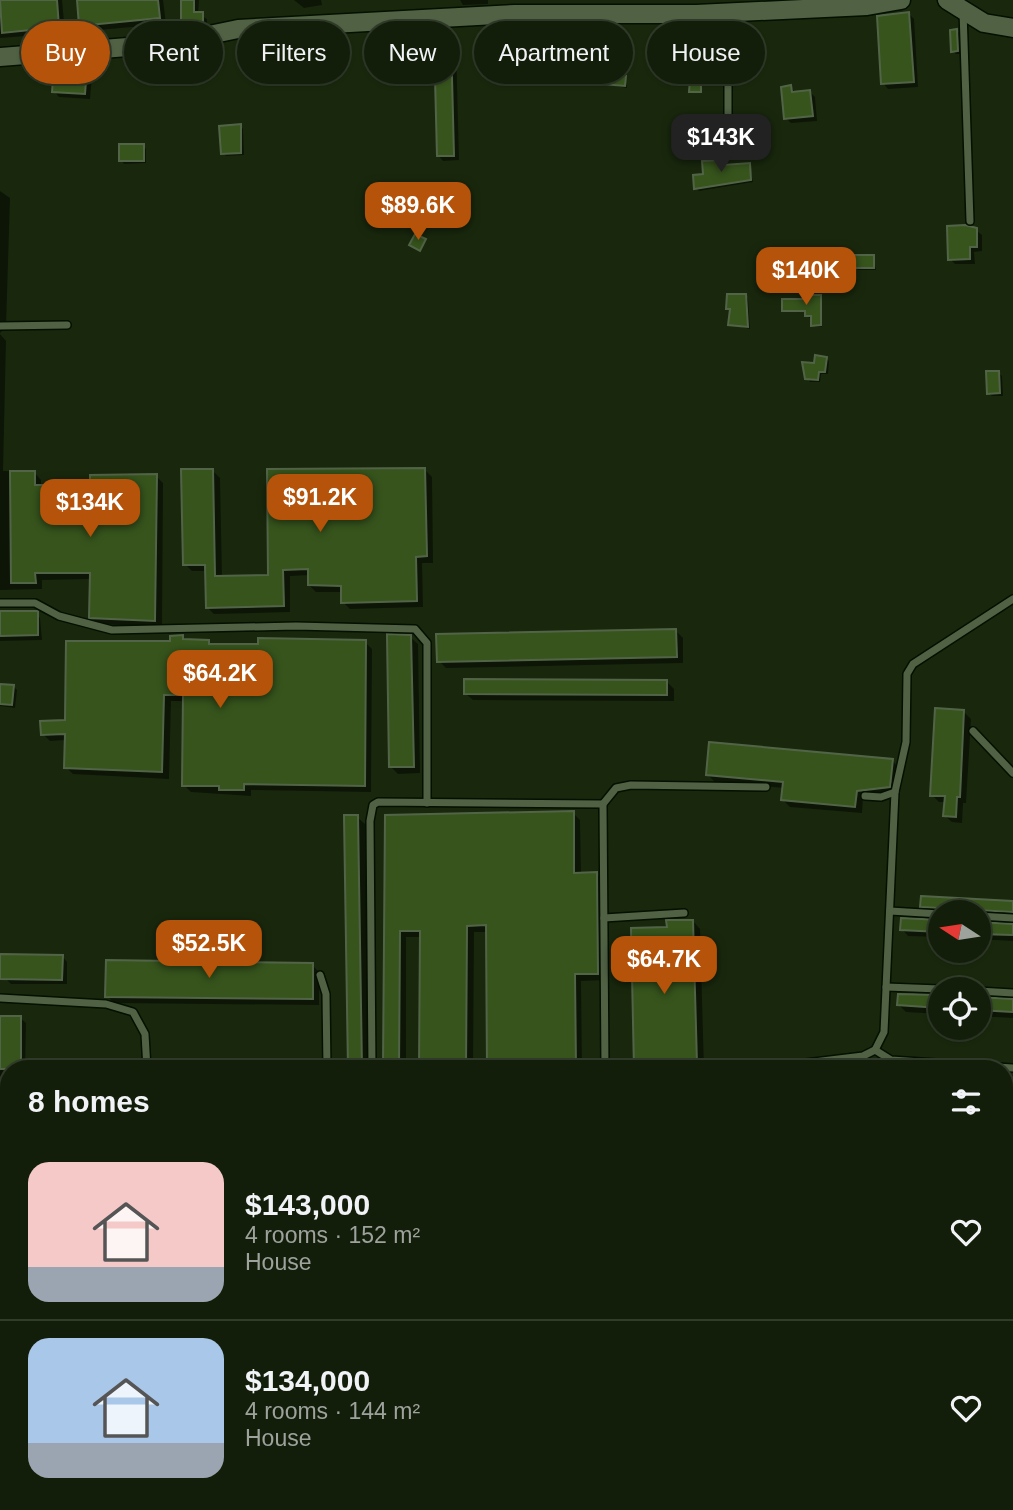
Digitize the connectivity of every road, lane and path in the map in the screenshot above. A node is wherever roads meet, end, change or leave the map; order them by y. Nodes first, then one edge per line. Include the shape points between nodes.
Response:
1 (901, 0) edge
2 (963, 6) edge
3 (704, 9) edge
4 (728, 12) junction
5 (1013, 28) edge
6 (0, 57) edge
7 (713, 154) dead end
8 (970, 220) dead end
9 (67, 325) dead end
10 (0, 326) edge
11 (1013, 599) edge
12 (0, 603) edge
13 (973, 731) dead end
14 (1013, 773) edge
15 (766, 787) dead end
16 (895, 792) junction
17 (865, 796) dead end
18 (427, 803) junction
19 (603, 804) junction
20 (890, 911) junction
21 (684, 913) dead end
22 (928, 913) edge
23 (991, 917) edge
24 (604, 918) junction
25 (1013, 918) edge
26 (320, 975) dead end
27 (886, 987) junction
28 (928, 989) edge
29 (991, 992) edge
30 (1013, 993) edge
31 (0, 998) edge
32 (875, 1050) junction
33 (146, 1060) edge
34 (327, 1060) edge
35 (372, 1060) edge
36 (605, 1060) edge
37 (830, 1060) edge
38 (891, 1060) edge

1 - 4 street via 867,6
2 - 5 street via 994,26
2 - 8 lane
3 - 4 street
3 - 6 street via 475,15 238,29 166,44
4 - 7 lane via 728,132 726,145
9 - 10 lane
11 - 16 lane via 913,664 907,674 906,742
12 - 18 lane via 34,603 59,616 112,630 415,629 427,643
13 - 14 lane
15 - 19 lane via 631,785 616,788
16 - 17 lane
16 - 20 lane
18 - 19 lane
18 - 35 lane via 378,802 371,810
19 - 24 lane
20 - 22 lane
20 - 27 lane
21 - 24 lane
23 - 25 lane
24 - 36 lane
26 - 34 lane via 326,994
27 - 28 lane
27 - 32 lane via 884,1032
29 - 30 lane
31 - 33 lane via 106,1004 133,1012 145,1034
32 - 37 lane
32 - 38 lane

